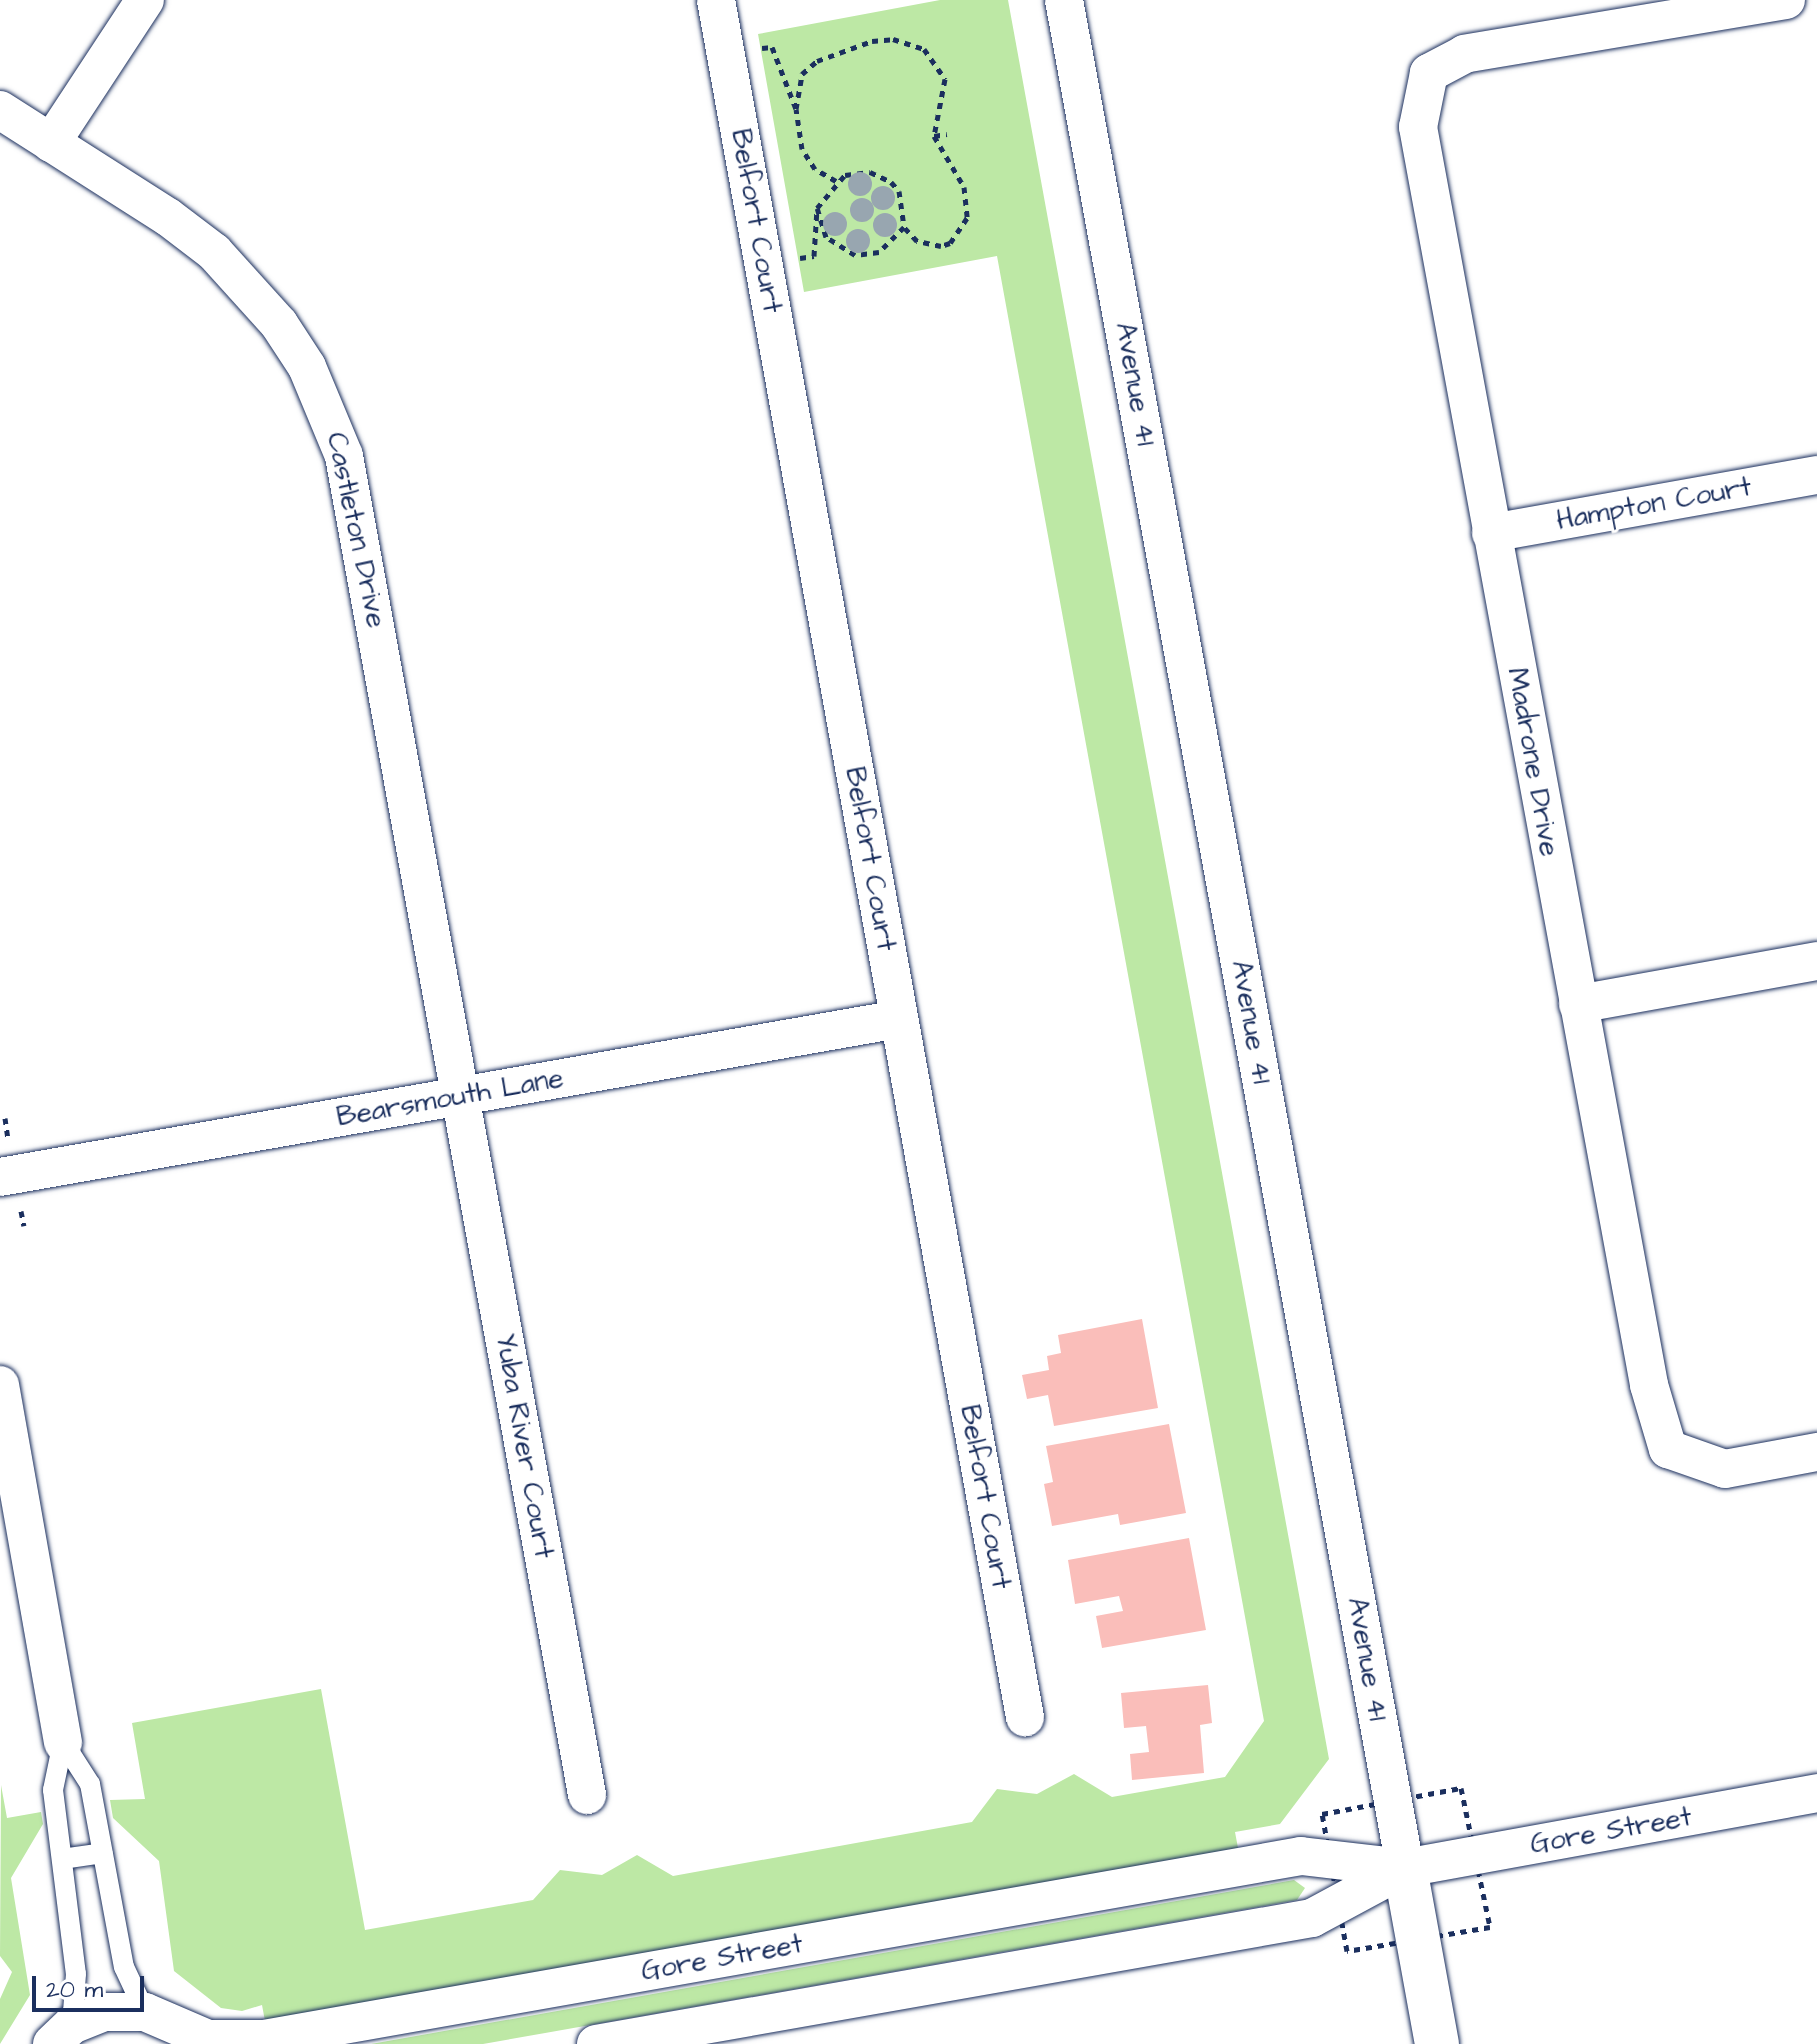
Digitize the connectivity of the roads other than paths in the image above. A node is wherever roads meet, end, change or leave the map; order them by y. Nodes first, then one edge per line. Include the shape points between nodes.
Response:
1 (145, 0) edge
2 (716, 0) edge
3 (1064, 0) edge
4 (1786, 0) edge
5 (0, 110) edge
6 (51, 143) junction
7 (1817, 475) edge
8 (1491, 533) junction
9 (1817, 961) edge
10 (1578, 1004) junction
11 (899, 1019) junction
12 (461, 1096) junction
13 (0, 1177) edge
14 (0, 1385) edge
15 (1817, 1452) edge
16 (1025, 1717) dead end
17 (63, 1742) junction
18 (1817, 1793) edge
19 (587, 1795) dead end
20 (103, 1853) junction
21 (62, 1859) junction
22 (1405, 1868) junction
23 (145, 2012) junction
24 (62, 2034) edge
25 (596, 2044) edge
26 (1437, 2044) edge

1 - 6 street
2 - 11 street, Belfort Court
3 - 22 street, Avenue 41
4 - 8 street, Madrone Drive via 1465,54 1429,73 1418,127
5 - 6 street, Castleton Drive
6 - 12 street, Castleton Drive via 214,252 279,324 329,412 357,514
7 - 8 street, Hampton Court
8 - 10 street, Madrone Drive
9 - 10 street
10 - 15 street, Madrone Drive via 1649,1385 1668,1449 1725,1469
11 - 12 street, Bearsmouth Lane
11 - 16 street, Belfort Court
12 - 13 street, Bearsmouth Lane
12 - 19 street, Yuba River Court
14 - 17 street
17 - 20 lane via 90,1784
17 - 21 lane via 53,1790
18 - 22 street, Gore Street
20 - 21 lane
20 - 23 lane via 124,1967
21 - 24 lane via 76,1974
22 - 23 street, Gore Street via 1301,1856 264,2039 208,2039
22 - 25 street, Gore Street via 1312,1918
22 - 26 street, Avenue 41
23 - 24 street, Gore Street via 105,2012

